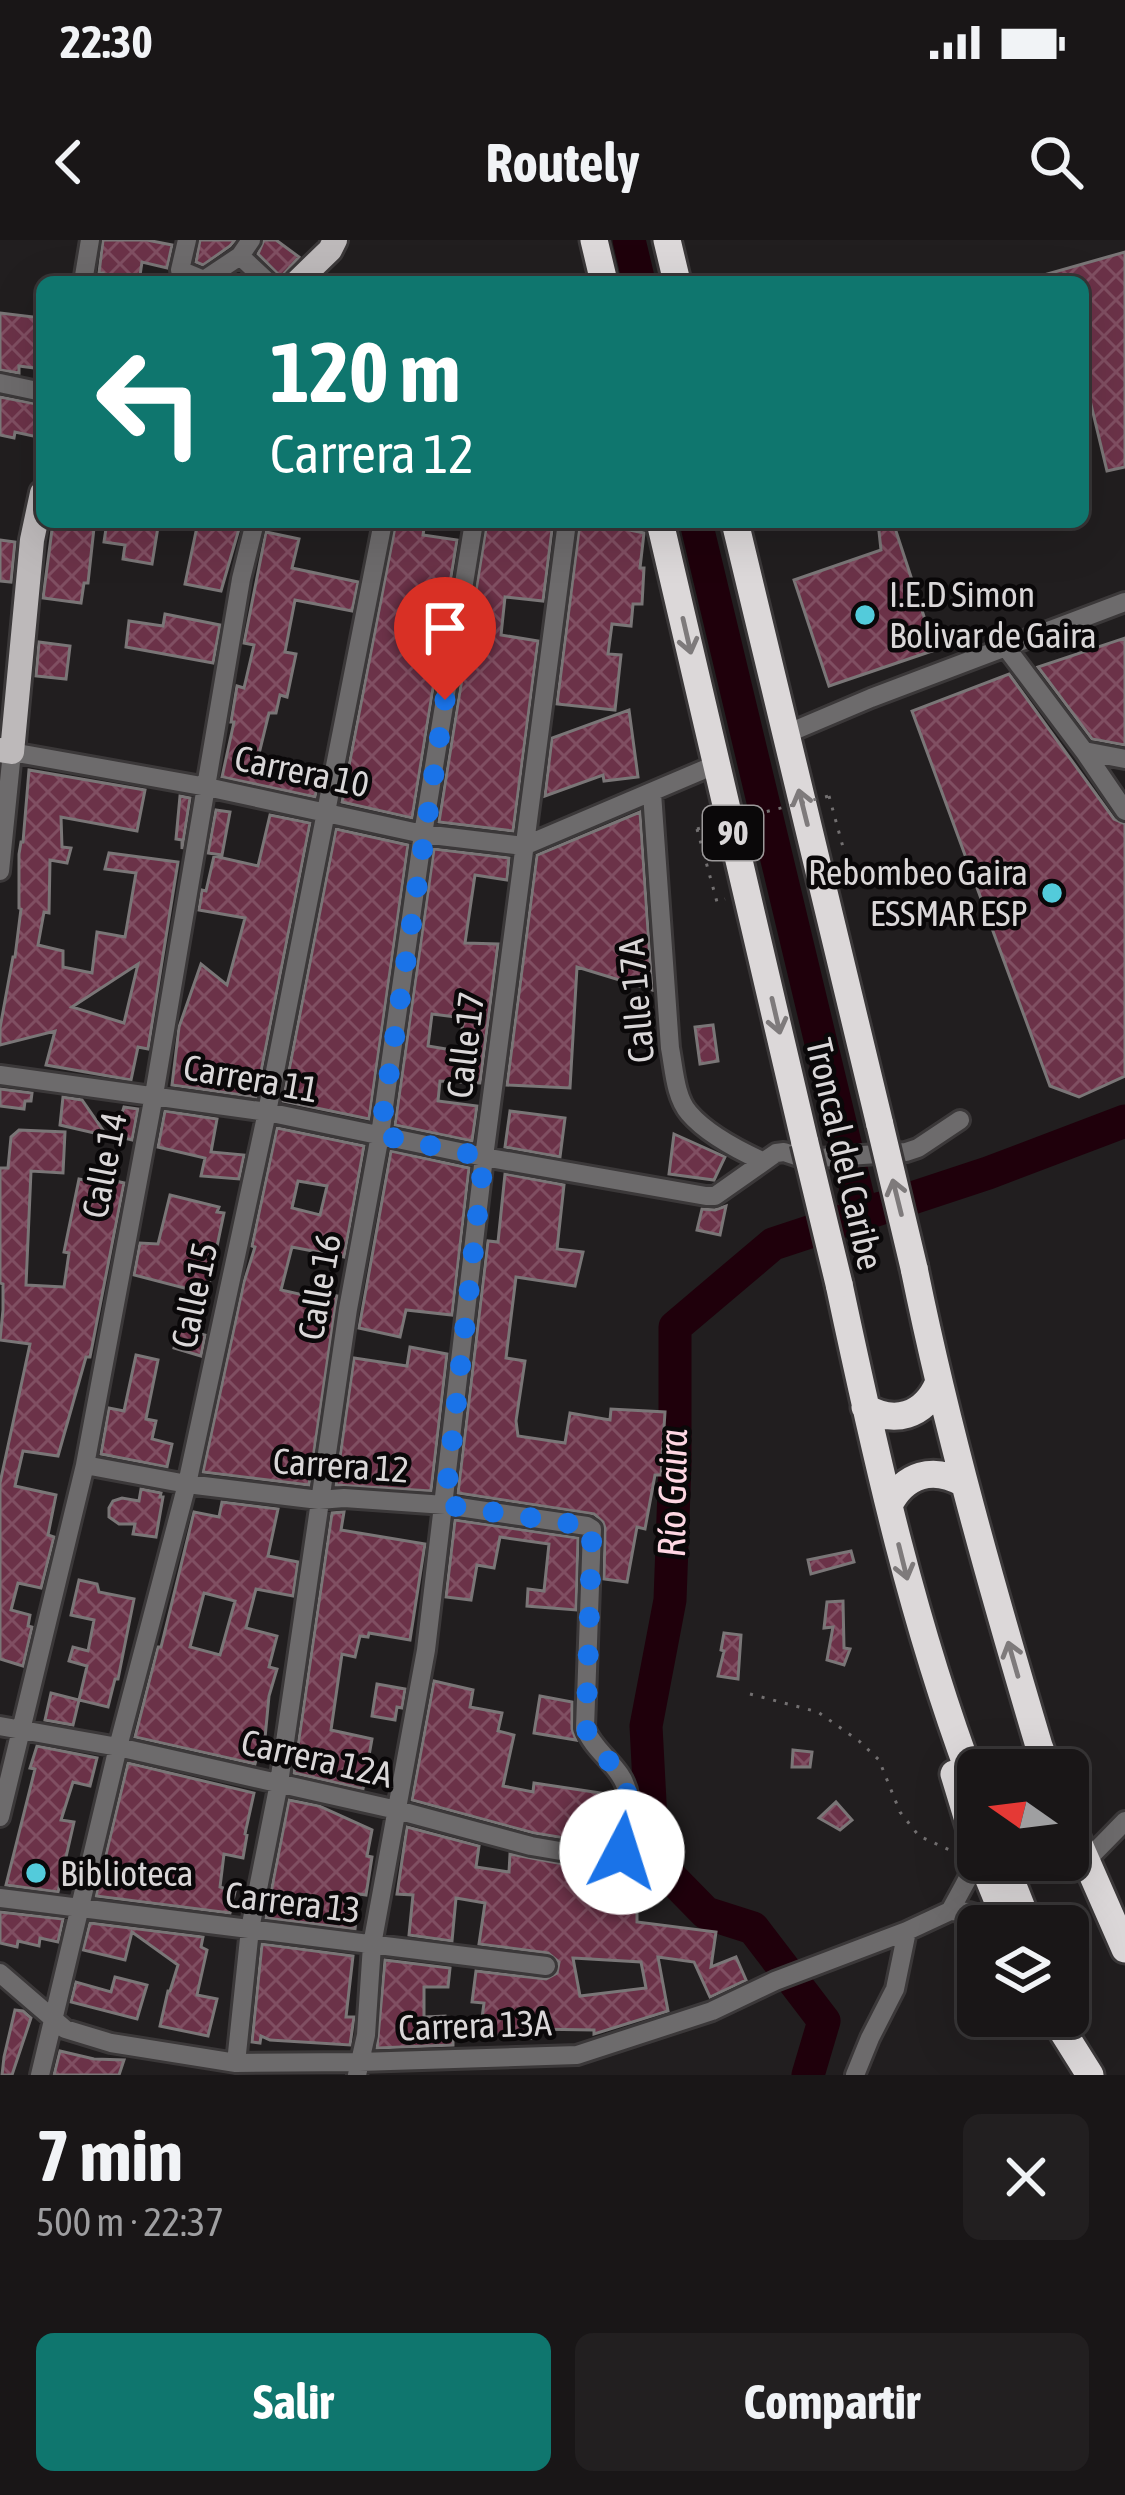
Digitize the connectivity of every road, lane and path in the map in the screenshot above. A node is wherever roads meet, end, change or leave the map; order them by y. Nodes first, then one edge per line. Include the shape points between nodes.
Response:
1 (90, 240) edge
2 (187, 240) edge
3 (594, 240) edge
4 (668, 240) edge
5 (332, 245) edge
6 (245, 248) edge
7 (84, 276) edge
8 (194, 276) edge
9 (211, 276) edge
10 (264, 276) edge
11 (303, 276) edge
12 (322, 276) edge
13 (603, 276) edge
14 (676, 276) edge
15 (0, 383) edge
16 (36, 391) edge
17 (36, 521) edge
18 (254, 528) edge
19 (382, 528) edge
20 (472, 528) edge
21 (566, 528) edge
22 (661, 528) edge
23 (736, 528) edge
24 (1125, 602) edge
25 (1005, 646) junction
26 (786, 734) junction
27 (6, 751) edge
28 (1084, 751) junction
29 (1125, 759) edge
30 (717, 764) junction
31 (207, 787) junction
32 (652, 793) junction
33 (820, 794) dead end
34 (1125, 811) edge
35 (327, 813) junction
36 (825, 813) dead end
37 (697, 829) dead end
38 (423, 834) junction
39 (524, 846) junction
40 (0, 871) edge
41 (839, 872) dead end
42 (0, 1076) edge
43 (154, 1095) junction
44 (266, 1112) junction
45 (960, 1120) dead end
46 (380, 1135) junction
47 (484, 1157) junction
48 (762, 1161) junction
49 (938, 1384) junction
50 (865, 1407) junction
51 (85, 1465) junction
52 (963, 1483) junction
53 (187, 1484) junction
54 (319, 1500) junction
55 (445, 1505) junction
56 (889, 1505) junction
57 (924, 1642) junction
58 (750, 1694) dead end
59 (0, 1726) edge
60 (20, 1731) junction
61 (118, 1747) junction
62 (962, 1749) edge
63 (1041, 1749) edge
64 (279, 1784) junction
65 (957, 1787) edge
66 (397, 1810) junction
67 (0, 1817) edge
68 (1125, 1821) edge
69 (957, 1847) edge
70 (618, 1858) joint
71 (1089, 1858) edge
72 (1089, 1871) edge
73 (967, 1881) edge
74 (0, 1898) edge
75 (78, 1908) junction
76 (950, 1911) junction
77 (957, 1912) edge
78 (250, 1929) junction
79 (907, 1930) junction
80 (372, 1945) junction
81 (1125, 1949) edge
82 (546, 1966) dead end
83 (0, 1973) edge
84 (51, 2020) junction
85 (1067, 2037) edge
86 (1076, 2037) edge
87 (236, 2063) junction
88 (457, 2067) edge
89 (358, 2069) edge
90 (40, 2075) edge
91 (855, 2075) edge
92 (1093, 2075) edge

1 - 7 street
2 - 8 street via 180,270
3 - 13 highway
4 - 14 highway
5 - 11 main road
5 - 12 street
6 - 9 street
6 - 10 street
15 - 16 street
17 - 27 main road
18 - 31 street, Calle 14
19 - 35 street, Calle 15
20 - 38 street, Calle 16
21 - 39 street, Calle 17
22 -> 30 highway, Troncal del Caribe / 90
23 - 26 highway, Troncal del Caribe / 90
24 - 25 street
25 - 26 street
25 - 28 street
49 -> 26 highway, Troncal del Caribe / 90, bridge
27 - 31 street, Carrera 10
27 - 40 street
28 - 29 street
28 - 34 street
30 - 32 street, Carrera 10
30 -> 50 highway, Troncal del Caribe / 90, bridge
31 - 35 street, Carrera 10
31 - 43 street, Calle 14
32 - 39 street, Carrera 10
32 - 48 street, Calle 17A via 677,1086 687,1112
33 - 36 path
35 - 38 street, Carrera 10
35 - 44 street, Calle 15
37 - 41 path, bridge via 829,796 849,869
38 - 39 street, Carrera 10
38 - 46 street, Calle 16
39 - 47 street, Calle 17
42 - 43 street, Carrera 11
43 - 44 street, Carrera 11
43 - 51 street, Calle 14
44 - 46 street, Carrera 11
44 - 53 street, Calle 15
45 - 48 street via 906,1152 805,1159 784,1152
46 - 47 street, Carrera 11
46 - 54 street, Calle 16
47 - 48 street, Carrera 11 via 706,1196
47 - 55 street, Calle 17
49 - 50 highway via 924,1406 901,1417
49 - 52 highway, Troncal del Caribe / 90
50 - 56 highway, Troncal del Caribe / 90
51 - 53 street, Carrera 12
51 - 60 street, Calle 14
52 - 56 highway via 940,1473 914,1477
63 -> 52 highway, Troncal del Caribe / 90
53 - 54 street, Carrera 12
53 - 61 street, Calle 15
54 - 55 street, Carrera 12
54 - 64 street, Calle 16
55 - 66 street, Calle 17
55 - 70 street, Carrera 12 via 592,1529 586,1728 628,1796
56 -> 57 highway, Troncal del Caribe / 90
57 - 62 highway, Troncal del Caribe / 90
57 - 65 highway
58 - 69 path via 818,1712 860,1742 879,1760 919,1836
59 - 60 street, Carrera 12A
60 - 61 street, Carrera 12A
60 - 67 street, Calle 14
61 - 64 street, Carrera 12A
61 - 75 street, Calle 15
64 - 66 street, Carrera 12A
64 - 78 street, Calle 16
66 - 70 street, Carrera 12A via 541,1848
66 - 80 street, Calle 17
68 - 71 street
72 - 81 highway
73 - 76 street
74 - 75 street, Carrera 13
75 - 78 street, Carrera 13
75 - 84 street, Calle 15
76 - 77 street
76 - 79 street, Carrera 13A
78 - 80 street, Carrera 13
78 - 87 street, Calle 16
79 - 88 street, Carrera 13A via 712,2011 577,2055
79 - 91 street via 895,1989
80 - 82 street, Carrera 13
80 - 89 street, Calle 17
83 - 84 street, Carrera 13A
84 - 87 street, Carrera 13A via 111,2043
84 - 90 street, Calle 15
85 - 92 highway
86 - 92 highway
87 - 89 street, Carrera 13A
88 - 89 street, Carrera 13A

